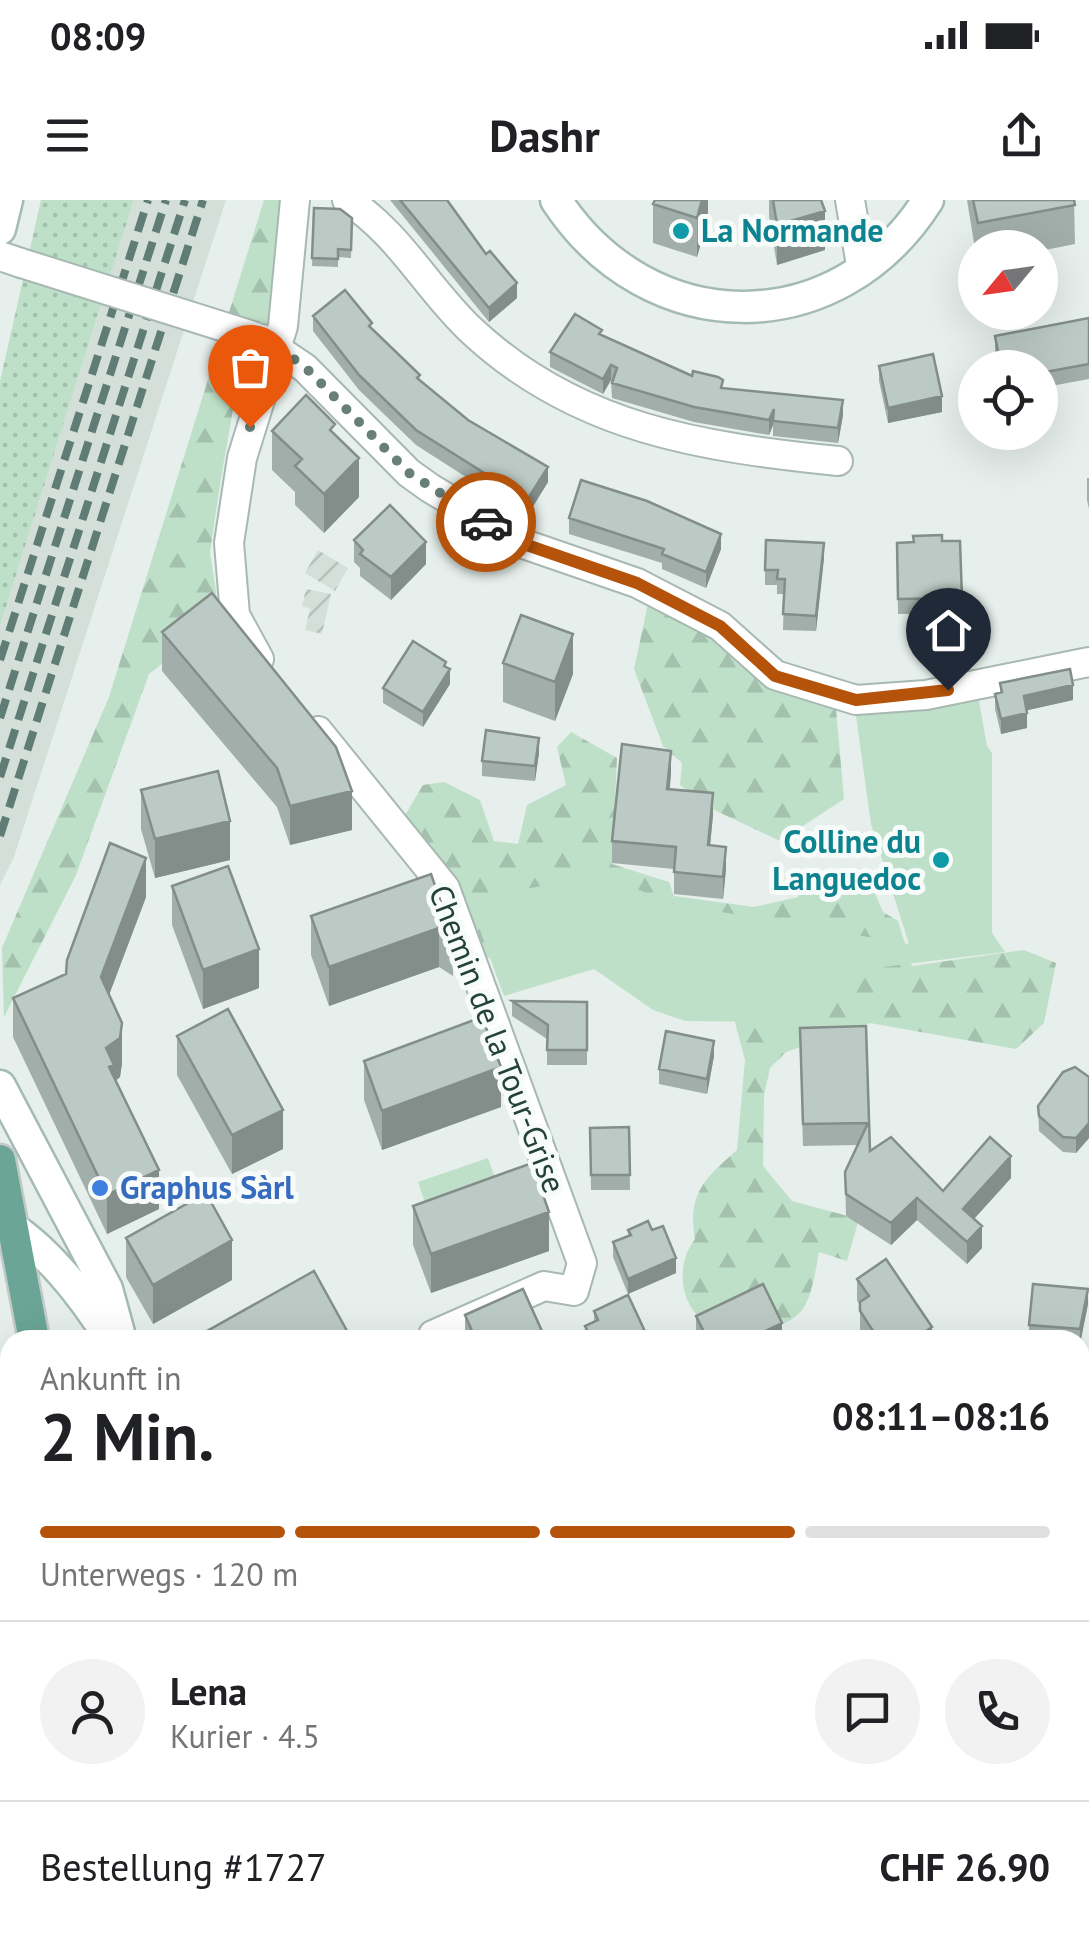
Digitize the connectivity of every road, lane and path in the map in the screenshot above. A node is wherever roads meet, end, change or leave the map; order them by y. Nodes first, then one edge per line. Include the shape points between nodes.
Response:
1 (6, 200) edge
2 (296, 200) edge
3 (347, 200) edge
4 (556, 200) edge
5 (850, 200) edge
6 (928, 200) edge
7 (0, 230) edge
8 (11, 260) edge
9 (862, 271) junction
10 (266, 342) junction
11 (838, 461) dead end
12 (1089, 662) edge
13 (273, 677) edge
14 (303, 713) edge
15 (0, 1086) edge
16 (0, 1160) edge
17 (8, 1225) edge
18 (32, 1330) edge
19 (103, 1330) edge
20 (118, 1330) edge
21 (443, 1330) edge

1 - 7 street
2 - 10 street via 283,326
3 - 11 street via 404,249 470,330 521,372 664,437
4 - 9 street via 602,254 650,286 711,305 772,306 834,288
5 - 9 street
6 - 9 street via 896,242
8 - 10 street, bridge
10 - 12 street via 306,368 430,488 521,543 637,583 720,626 775,676 856,700 926,694
10 - 13 street via 228,562 243,635
14 - 21 street, Chemin de la Tour-Grise via 445,888 582,1263 574,1292 544,1286
15 - 20 street via 107,1288
16 - 17 main road
17 - 18 main road
17 - 19 street via 60,1273

